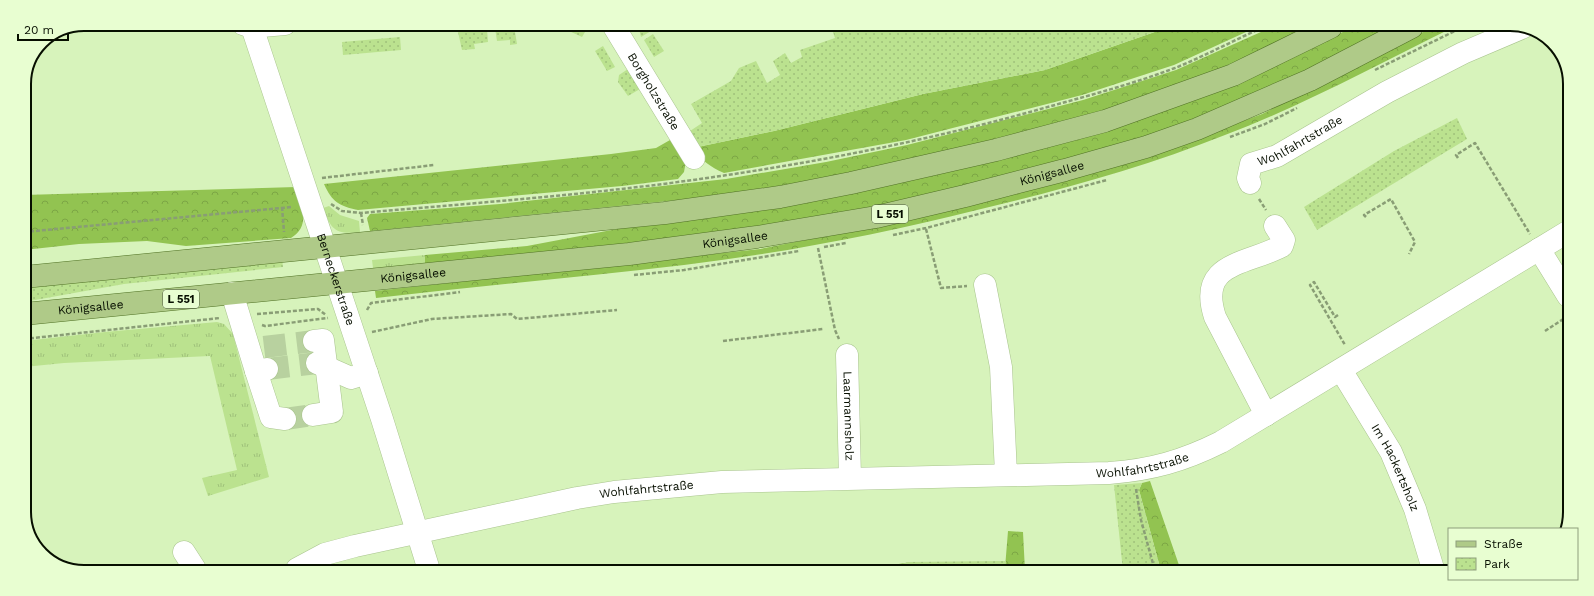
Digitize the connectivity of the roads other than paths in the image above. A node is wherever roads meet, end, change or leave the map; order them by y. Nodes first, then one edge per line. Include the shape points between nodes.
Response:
1 (250, 31) edge
2 (617, 31) edge
3 (1323, 31) edge
4 (1404, 31) edge
5 (1515, 31) edge
6 (694, 158) dead end
7 (1250, 183) road end
8 (1275, 226) road end
9 (1563, 235) edge
10 (325, 246) junction
11 (1539, 249) junction
12 (31, 275) edge
13 (337, 283) junction
14 (985, 285) road end
15 (1563, 288) edge
16 (232, 293) junction
17 (31, 313) edge
18 (314, 341) dead end
19 (846, 355) road end
20 (322, 364) junction
21 (1348, 365) junction
22 (367, 373) junction
23 (313, 415) tunnel mouth
24 (1266, 415) junction
25 (285, 418) tunnel mouth
26 (1006, 474) junction
27 (850, 478) junction
28 (418, 533) junction
29 (304, 565) edge
30 (428, 565) edge
31 (1432, 565) edge

1 - 10 street, Berneckerstraße
2 - 6 street, Borgholzstraße
3 - 10 main road via 1233,75 1105,121 996,150 851,183 780,197 665,213
4 - 13 main road, Königsallee / L 551 via 1310,80 1197,129 1065,170 920,208 814,228 700,245
5 - 7 street, Wohlfahrtstraße via 1463,53 1387,92 1277,156 1251,164 1248,178
8 - 24 street via 1284,240 1282,246 1229,267 1218,275 1211,287 1210,301 1215,316
9 - 11 street, Wohlfahrtstraße
10 - 12 main road
10 - 13 street, Berneckerstraße
11 - 15 street
11 - 21 street, Wohlfahrtstraße
13 - 16 main road, Königsallee / L 551
13 - 22 street, Berneckerstraße via 339,316
14 - 26 street via 1001,368
16 - 17 main road, Königsallee / L 551
16 - 25 street via 239,316 257,348 271,417
18 - 20 street via 323,340
19 - 27 street, Laarmannsholz
20 - 22 street via 351,378
20 - 23 street via 332,412
21 - 24 street, Wohlfahrtstraße
21 - 31 street, Im Hackertsholz via 1415,510
22 - 28 street, Berneckerstraße
24 - 26 street, Wohlfahrtstraße via 1221,442 1164,465 1132,471
26 - 27 street, Wohlfahrtstraße
27 - 28 street, Wohlfahrtstraße via 722,482 614,492
28 - 29 street, Wohlfahrtstraße via 325,554
28 - 30 street, Berneckerstraße

